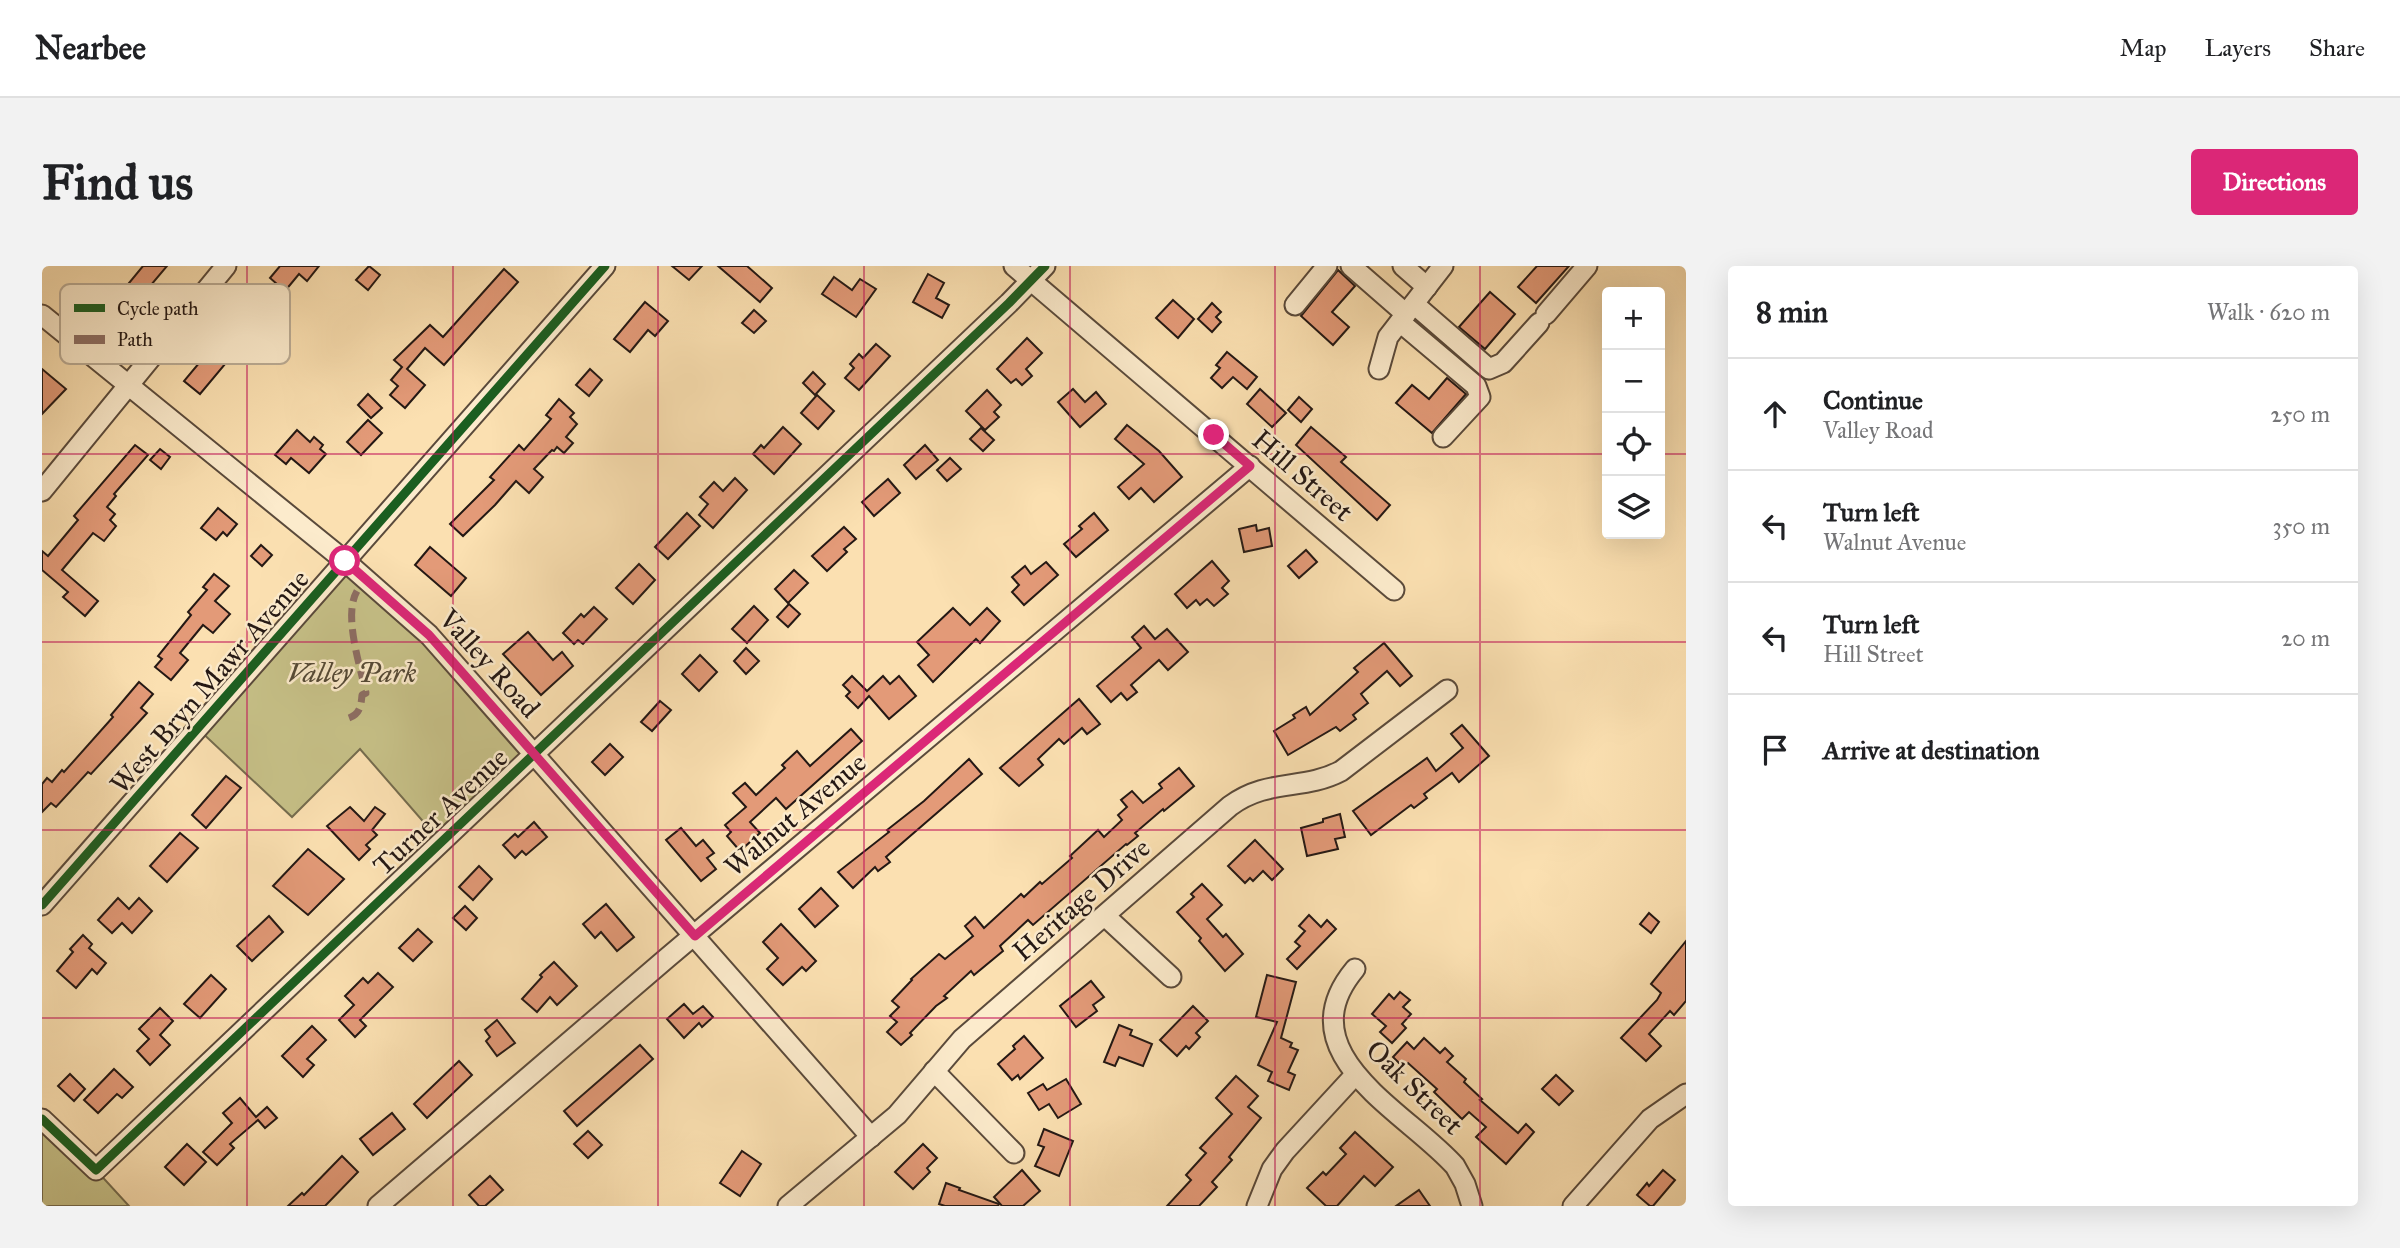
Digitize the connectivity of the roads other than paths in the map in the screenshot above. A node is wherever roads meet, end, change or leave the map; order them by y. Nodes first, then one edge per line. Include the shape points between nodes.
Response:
1 (226, 266) edge
2 (605, 266) edge
3 (1014, 266) edge
4 (1055, 266) edge
5 (1327, 266) edge
6 (1351, 266) edge
7 (1403, 266) edge
8 (1443, 266) edge
9 (1587, 266) edge
10 (1038, 273) edge
11 (211, 284) edge
12 (1427, 287) junction
13 (1047, 293) junction
14 (1294, 305) dead end
15 (1407, 313) junction
16 (42, 315) edge
17 (60, 330) edge
18 (102, 364) edge
19 (145, 364) edge
20 (1379, 369) dead end
21 (128, 385) junction
22 (1443, 437) dead end
23 (1250, 466) junction
24 (42, 491) edge
25 (345, 561) junction
26 (1395, 590) dead end
27 (1447, 690) dead end
28 (534, 754) junction
29 (42, 905) edge
30 (1105, 916) junction
31 (695, 936) junction
32 (1355, 969) dead end
33 (1171, 977) dead end
34 (934, 1071) junction
35 (1355, 1075) junction
36 (1686, 1094) edge
37 (42, 1119) edge
38 (871, 1137) junction
39 (1014, 1153) dead end
40 (378, 1206) edge
41 (788, 1206) edge
42 (1257, 1206) edge
43 (1472, 1206) edge
44 (1573, 1206) edge

1 - 11 street
2 - 25 street, West Bryn Mawr Avenue
3 - 10 street, Hill Street
4 - 13 street
5 - 14 street
6 - 15 street
7 - 12 street
8 - 12 street
9 - 15 street via 1503,363 1489,369
10 - 13 street, Hill Street
10 - 28 street, Turner Avenue
12 - 15 street
13 - 23 street, Hill Street
15 - 20 street via 1388,337
15 - 22 street via 1476,386 1480,397
16 - 17 street, Valley Road
18 - 21 street, Valley Road
19 - 21 street
21 - 24 street
21 - 25 street, Valley Road
23 - 26 street, Hill Street
23 - 31 street, Walnut Avenue
25 - 28 street, Valley Road via 429,635
25 - 29 street, West Bryn Mawr Avenue
27 - 30 street, Heritage Drive via 1341,771 1322,779 1259,790 1238,800
28 - 31 street, Valley Road
28 - 37 street, Turner Avenue via 96,1170
30 - 33 street
30 - 34 street, Heritage Drive via 962,1039
31 - 38 street, Valley Road
31 - 40 street, Walnut Avenue
32 - 35 street, Oak Street via 1334,1007 1332,1029
34 - 38 street, Heritage Drive via 897,1115
34 - 39 street
35 - 42 street via 1285,1151
35 - 43 street, Oak Street via 1450,1160
36 - 44 street via 1650,1119
38 - 41 street, Heritage Drive

